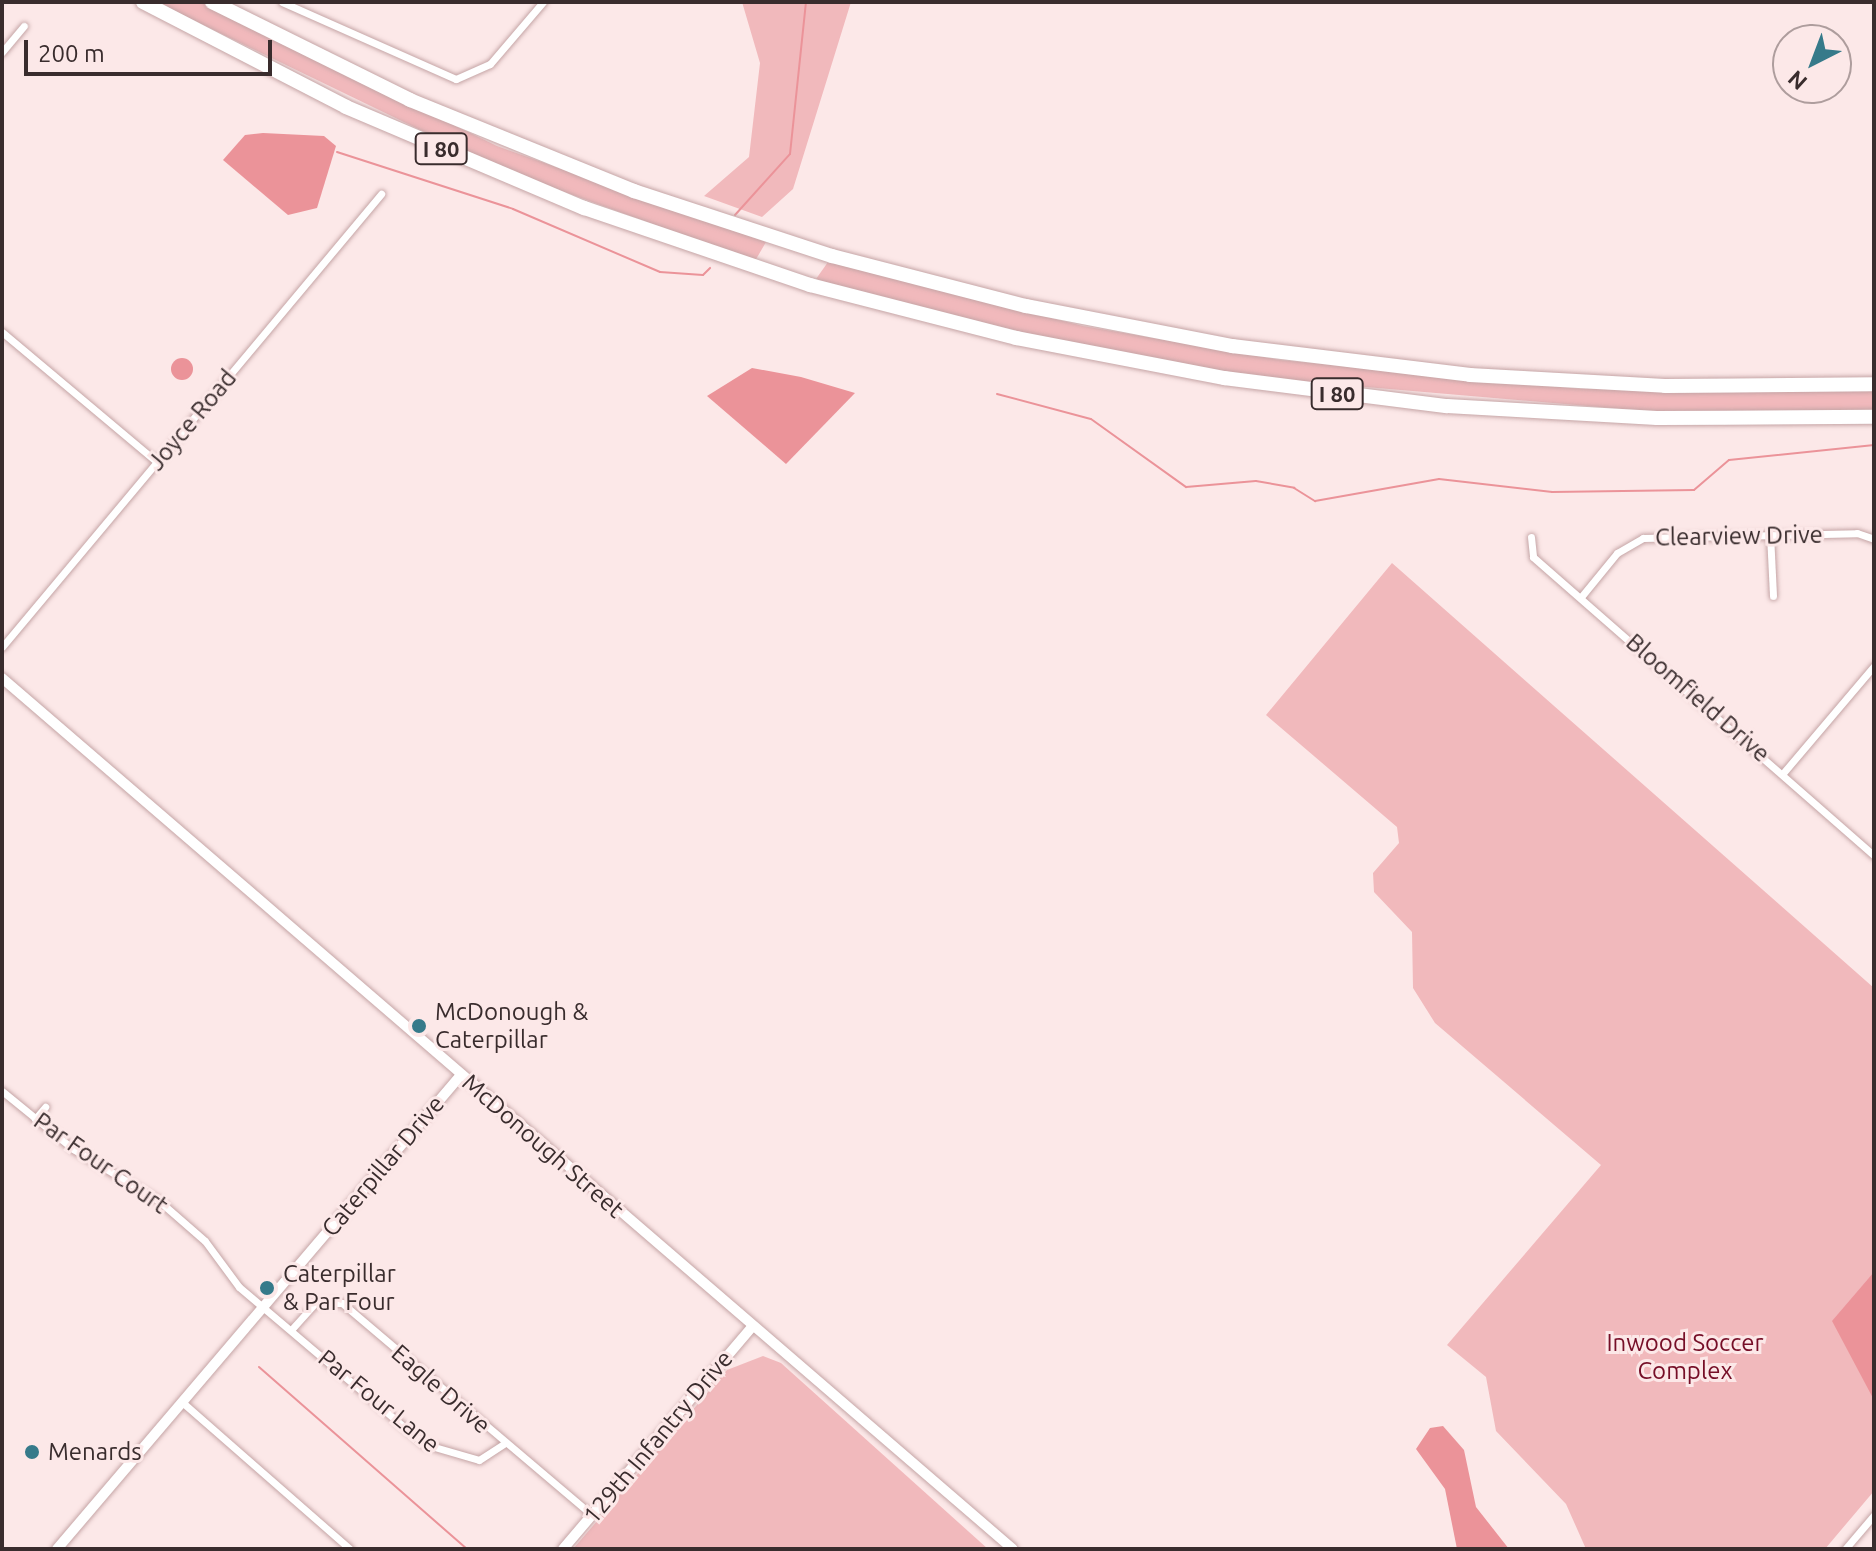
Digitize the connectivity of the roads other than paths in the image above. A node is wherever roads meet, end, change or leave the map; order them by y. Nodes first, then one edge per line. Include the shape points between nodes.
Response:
1 (143, 2) edge
2 (212, 2) edge
3 (282, 2) edge
4 (543, 2) edge
5 (24, 26) dead end
6 (2, 52) edge
7 (381, 194) dead end
8 (2, 332) edge
9 (1874, 384) edge
10 (1874, 417) edge
11 (157, 462) junction
12 (1770, 534) junction
13 (1531, 537) dead end
14 (1874, 539) edge
15 (1773, 596) dead end
16 (1581, 597) junction
17 (2, 647) edge
18 (1874, 666) edge
19 (2, 678) edge
20 (1784, 772) junction
21 (1873, 853) edge
22 (461, 1075) junction
23 (2, 1091) edge
24 (45, 1107) dead end
25 (35, 1119) junction
26 (263, 1307) junction
27 (753, 1326) junction
28 (291, 1330) junction
29 (182, 1402) junction
30 (504, 1444) junction
31 (592, 1515) junction
32 (1874, 1515) edge
33 (57, 1549) edge
34 (350, 1549) edge
35 (563, 1549) edge
36 (1013, 1549) edge
37 (1845, 1549) edge

1 - 10 highway, I 80 via 443,150 810,285 1056,347 1327,393 1597,416
2 - 9 highway, I 80 via 493,136 773,238 1087,319 1367,364 1626,385
3 - 4 street via 456,79 490,64
5 - 6 street
7 - 11 street, Joyce Road
8 - 11 street
11 - 17 street, Joyce Road
12 - 14 street, Clearview Drive
12 - 15 street
12 - 16 street, Clearview Drive via 1643,538 1617,553
13 - 16 street, Bloomfield Drive via 1533,557
16 - 20 street, Bloomfield Drive
18 - 20 street
19 - 22 street, McDonough Street
20 - 21 street, Bloomfield Drive
22 - 26 street, Caterpillar Drive
22 - 27 street, McDonough Street
23 - 25 street, Par Four Court
24 - 25 street
25 - 26 street, Par Four Court via 158,1200
26 - 28 street, Par Four Lane
26 - 29 street, Caterpillar Drive
27 - 31 street, 129th Infantry Drive
27 - 36 street, McDonough Street
28 - 30 street, Par Four Lane via 424,1444 479,1460
28 - 30 street, Eagle Drive via 315,1303 342,1303
29 - 33 street, Caterpillar Drive
29 - 34 street
30 - 31 street, Eagle Drive
31 - 35 street, 129th Infantry Drive
32 - 37 street

